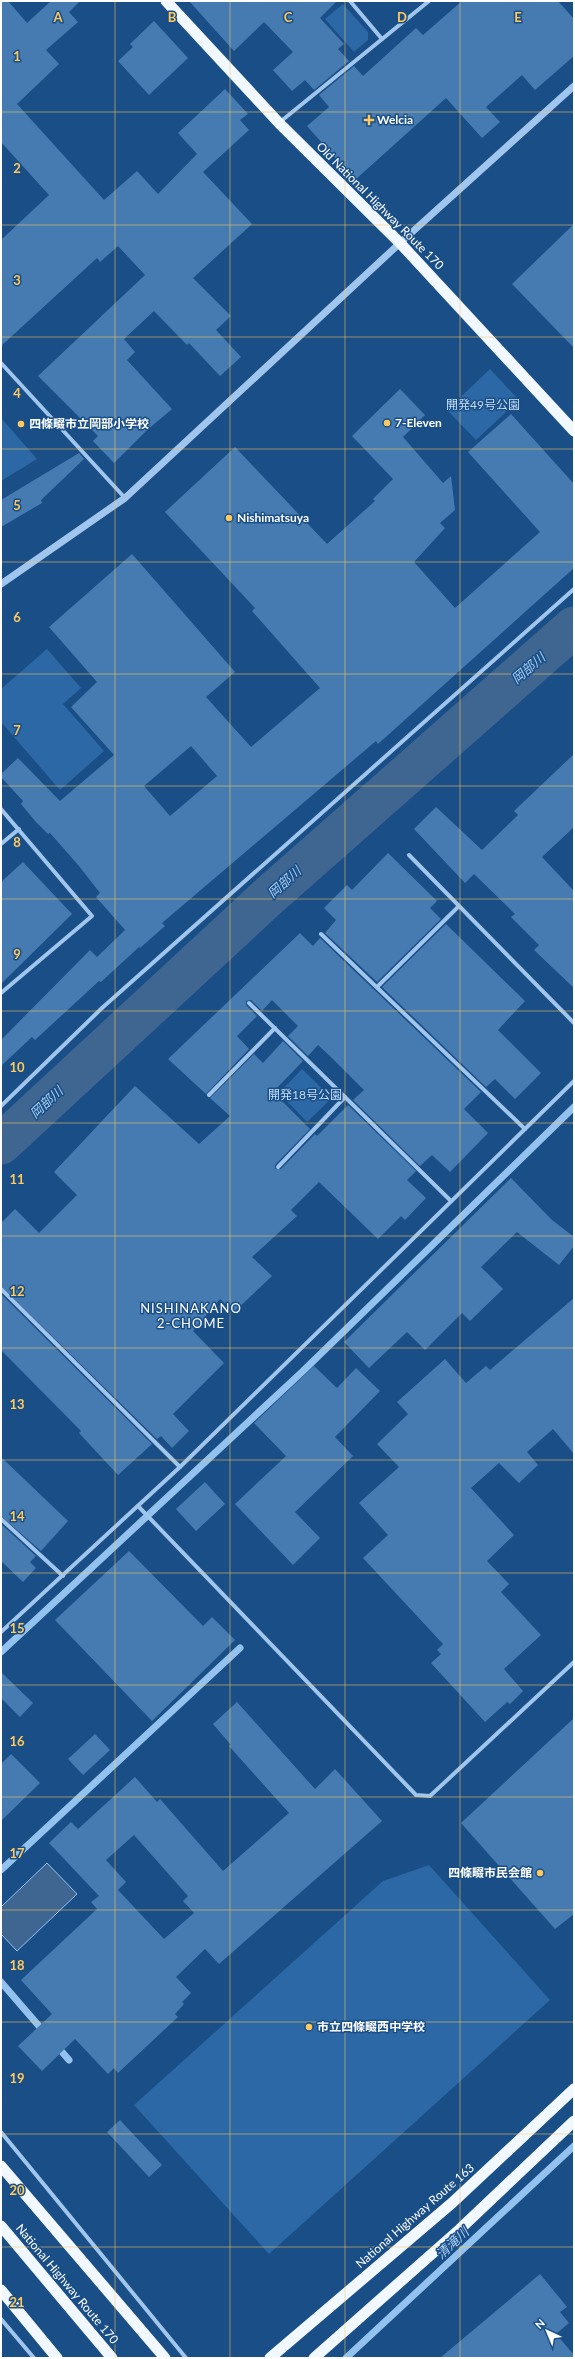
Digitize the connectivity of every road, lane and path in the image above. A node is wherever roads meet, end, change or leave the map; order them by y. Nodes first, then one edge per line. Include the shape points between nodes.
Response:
1 (166, 1) edge
2 (350, 1) edge
3 (429, 1) edge
4 (382, 39) junction
5 (574, 86) edge
6 (279, 123) junction
7 (400, 243) junction
8 (1, 363) edge
9 (574, 431) edge
10 (125, 498) junction
11 (1, 584) edge
12 (574, 590) edge
13 (1, 809) edge
14 (18, 829) junction
15 (1, 844) edge
16 (409, 855) dead end
17 (459, 906) junction
18 (321, 934) dead end
19 (377, 987) junction
20 (1, 993) edge
21 (249, 1003) dead end
22 (574, 1023) edge
23 (275, 1028) junction
24 (574, 1081) edge
25 (209, 1095) dead end
26 (346, 1097) junction
27 (1, 1106) edge
28 (525, 1128) junction
29 (278, 1167) dead end
30 (451, 1201) junction
31 (1, 1289) edge
32 (180, 1467) junction
33 (138, 1506) junction
34 (1, 1519) edge
35 (63, 1576) junction
36 (1, 1632) edge
37 (574, 1662) edge
38 (574, 2089) edge
39 (574, 2121) edge
40 (1, 2132) edge
41 (1, 2166) edge
42 (1, 2226) edge
43 (1, 2290) edge
44 (1, 2319) edge
45 (34, 2358) edge
46 (56, 2358) edge
47 (112, 2358) edge
48 (165, 2358) edge
49 (186, 2358) edge
50 (270, 2358) edge
51 (314, 2358) edge

1 - 6 highway, Old National Highway Route 170
2 - 4 street
3 - 4 street
4 - 6 street
5 - 7 street
6 - 7 highway, Old National Highway Route 170
7 - 9 highway, Old National Highway Route 170
7 - 10 street
8 - 10 street
10 - 11 street
12 - 27 street via 102,1008
13 - 14 street
14 - 15 street
14 - 20 street via 92,916
16 - 17 street
17 - 19 street
17 - 22 street
18 - 19 street
19 - 28 street
21 - 23 street
23 - 25 street
23 - 26 street
24 - 28 street
26 - 29 street
26 - 30 street
28 - 30 street
30 - 32 street
31 - 32 street
32 - 33 street
33 - 35 street
33 - 37 street via 416,1795 430,1796
34 - 35 street
35 - 36 street
38 - 50 highway, National Highway Route 163 via 452,2203
39 - 51 highway via 460,2229
40 - 49 street
41 - 48 highway
42 - 47 highway, National Highway Route 170
43 - 46 highway
44 - 45 street

